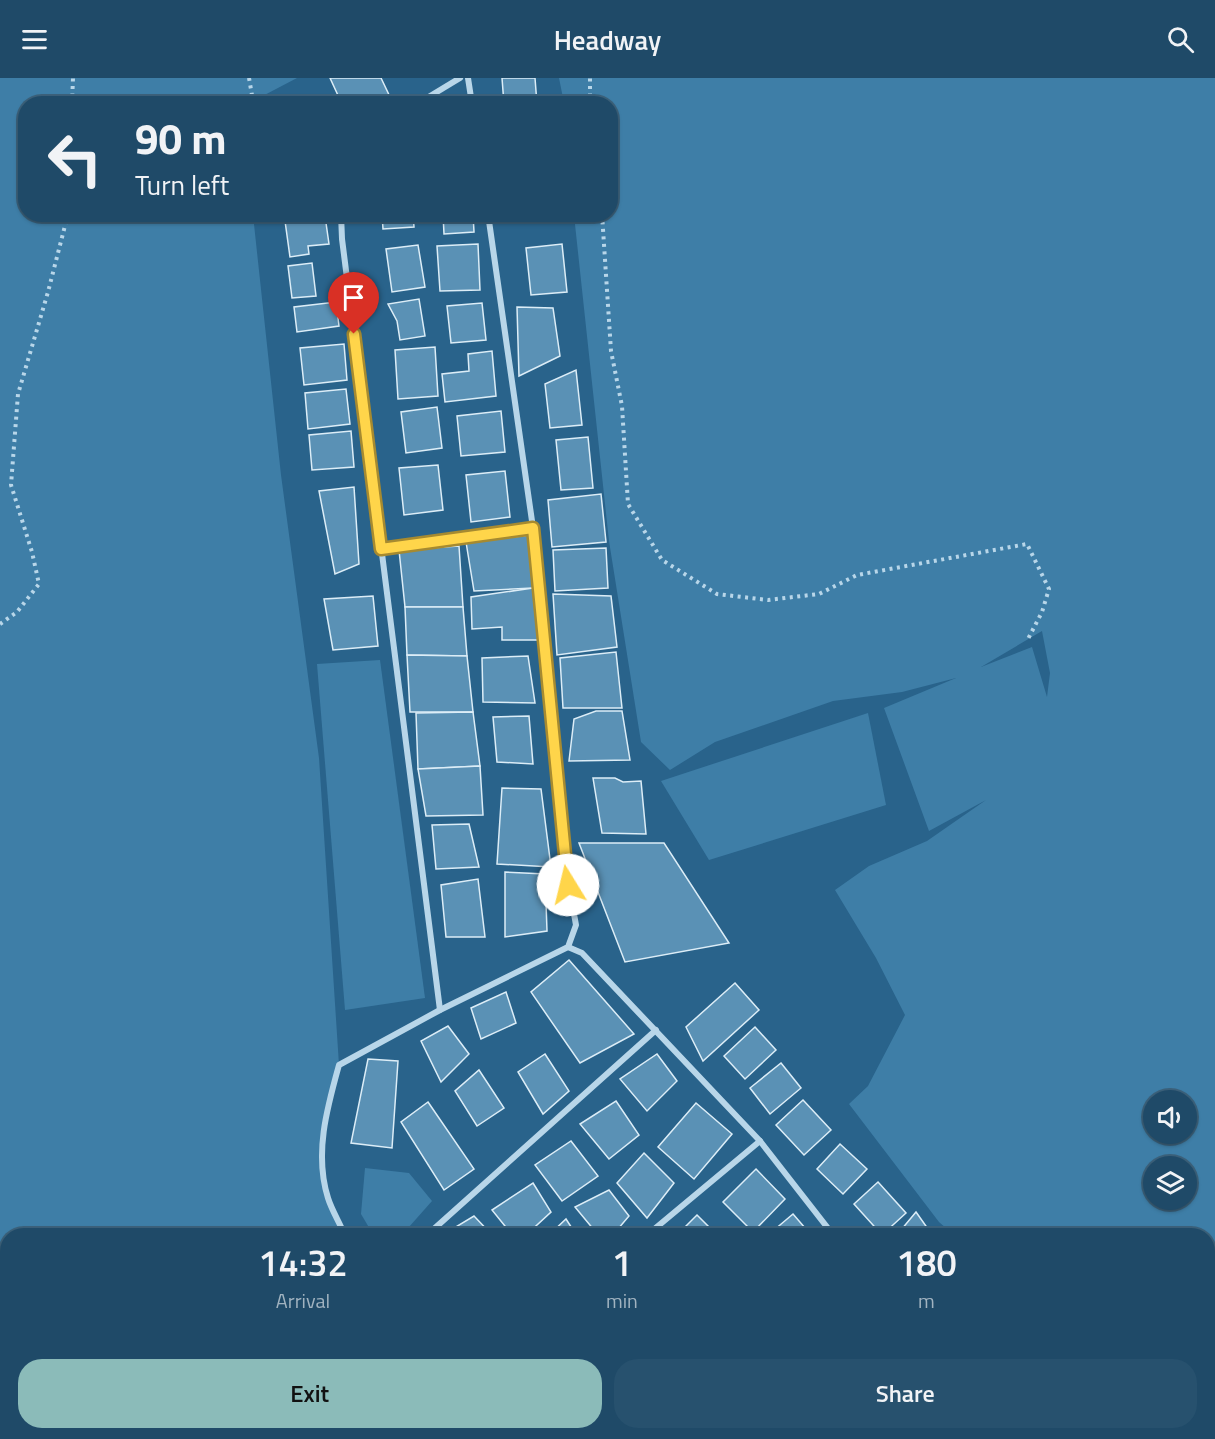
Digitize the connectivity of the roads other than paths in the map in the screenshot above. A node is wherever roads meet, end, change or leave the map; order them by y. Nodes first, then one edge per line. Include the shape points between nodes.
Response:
1 (460, 78) edge
2 (468, 78) edge
3 (430, 96) edge
4 (471, 96) edge
5 (342, 222) edge
6 (489, 222) edge
7 (533, 528) junction
8 (381, 549) junction
9 (568, 947) junction
10 (440, 1010) junction
11 (656, 1030) junction
12 (760, 1141) junction
13 (341, 1228) edge
14 (435, 1228) edge
15 (656, 1228) edge
16 (828, 1228) edge

1 - 3 street
2 - 4 street
5 - 8 street
6 - 7 street
7 - 8 street
7 - 9 street via 565,865 576,926
8 - 10 street
9 - 10 street
9 - 11 street via 582,953
10 - 13 street via 339,1065 327,1108 323,1158 327,1197
11 - 12 street
11 - 14 street
12 - 15 street
12 - 16 street

